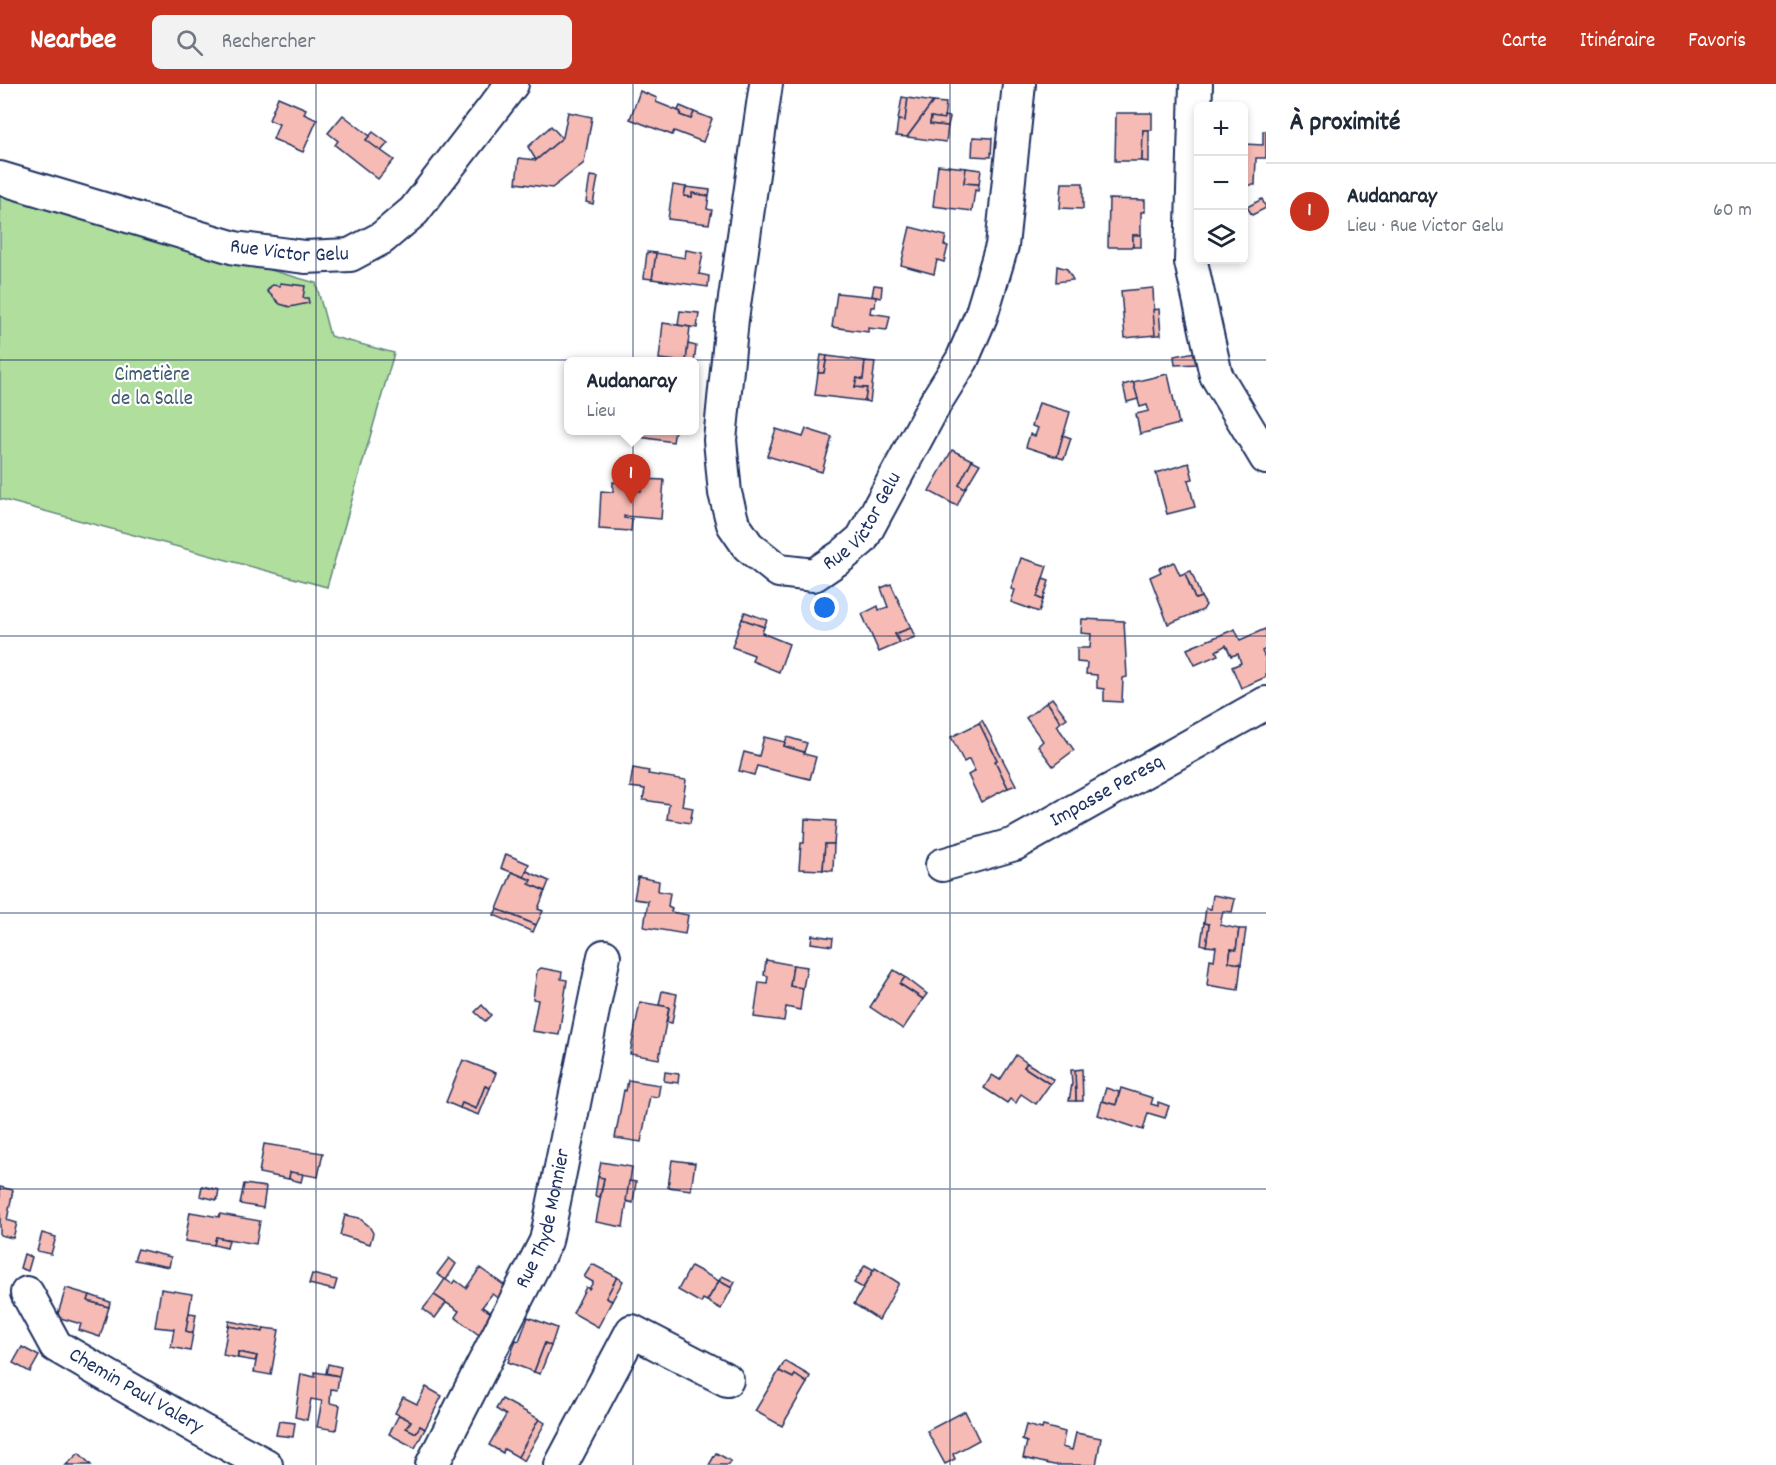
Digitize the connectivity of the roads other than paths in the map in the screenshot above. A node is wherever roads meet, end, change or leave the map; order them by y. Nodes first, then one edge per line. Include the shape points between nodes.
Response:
1 (512, 84) edge
2 (766, 84) edge
3 (1019, 84) edge
4 (1196, 84) edge
5 (0, 178) edge
6 (1266, 458) edge
7 (1266, 703) edge
8 (942, 865) dead end
9 (604, 956) dead end
10 (27, 1293) dead end
11 (727, 1380) dead end
12 (266, 1465) edge
13 (432, 1465) edge
14 (561, 1465) edge

1 - 5 street, Rue Victor Gelu via 414,211 382,238 350,255 305,257 235,248
2 - 3 street, Rue Victor Gelu via 732,319 720,440 725,494 734,524 748,546 779,571 814,575 862,539 962,360 981,316 1002,246
4 - 6 street via 1191,262 1216,375
7 - 8 street, Impasse Peresq via 1016,844
9 - 13 street, Rue Thyde Monnier via 546,1241
10 - 12 street, Chemin Paul Valery via 57,1346
11 - 14 street via 632,1331

